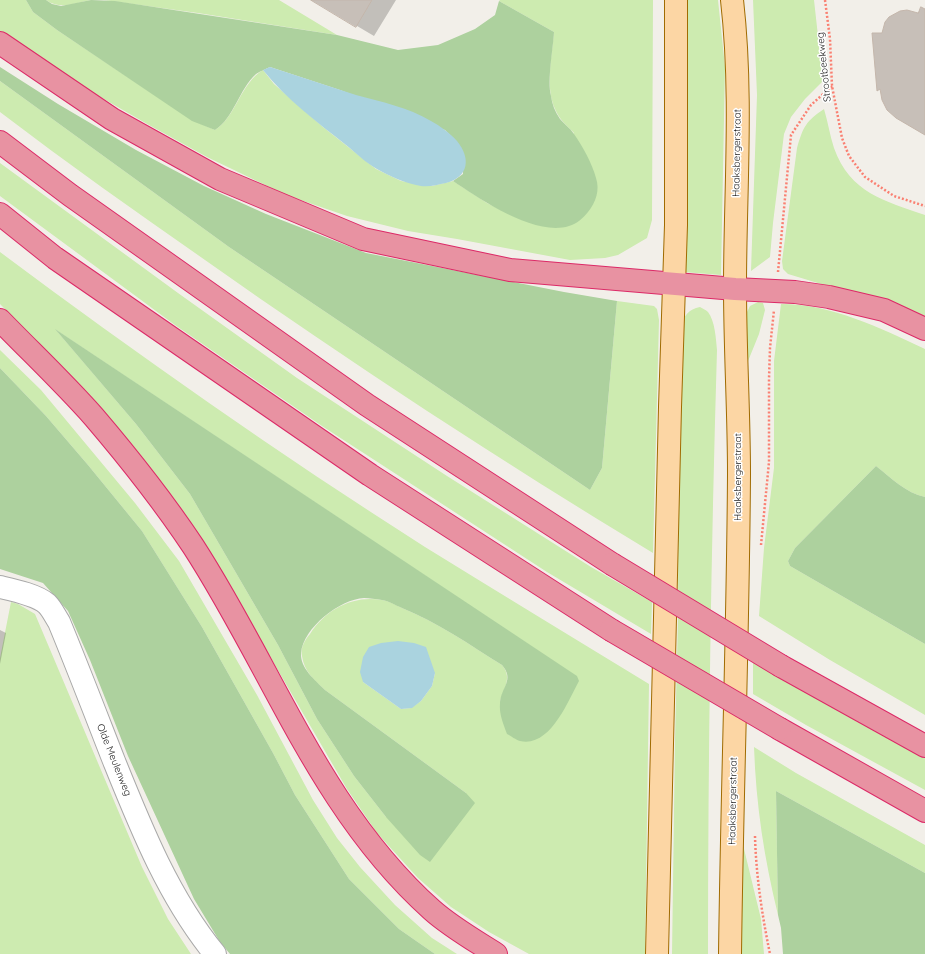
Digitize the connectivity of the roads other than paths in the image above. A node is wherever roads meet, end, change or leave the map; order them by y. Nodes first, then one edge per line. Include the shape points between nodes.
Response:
1 (676, 0) edge
2 (732, 0) edge
3 (0, 43) edge
4 (0, 142) edge
5 (0, 214) edge
6 (674, 284) junction
7 (735, 289) junction
8 (0, 320) edge
9 (925, 329) edge
10 (0, 587) edge
11 (925, 746) edge
12 (925, 811) edge
13 (215, 954) edge
14 (496, 954) edge
15 (657, 954) edge
16 (730, 954) edge

1 - 6 main road
2 - 7 main road, Haaksbergerstraat via 738,83
3 - 6 highway via 112,119 220,179 363,239 510,270
4 - 11 highway, bridge via 70,195 367,405 612,564 782,666
5 - 12 highway, bridge via 62,262 370,475 611,630
6 - 7 highway
6 - 15 main road
7 - 9 highway via 829,297 884,310
7 - 16 main road, Haaksbergerstraat via 739,472
8 - 14 highway via 92,415 171,515 233,612 310,755 360,831 378,854 433,911
10 - 13 street, Olde Meulenweg via 41,600 48,605 59,622 130,799 165,878 186,916

